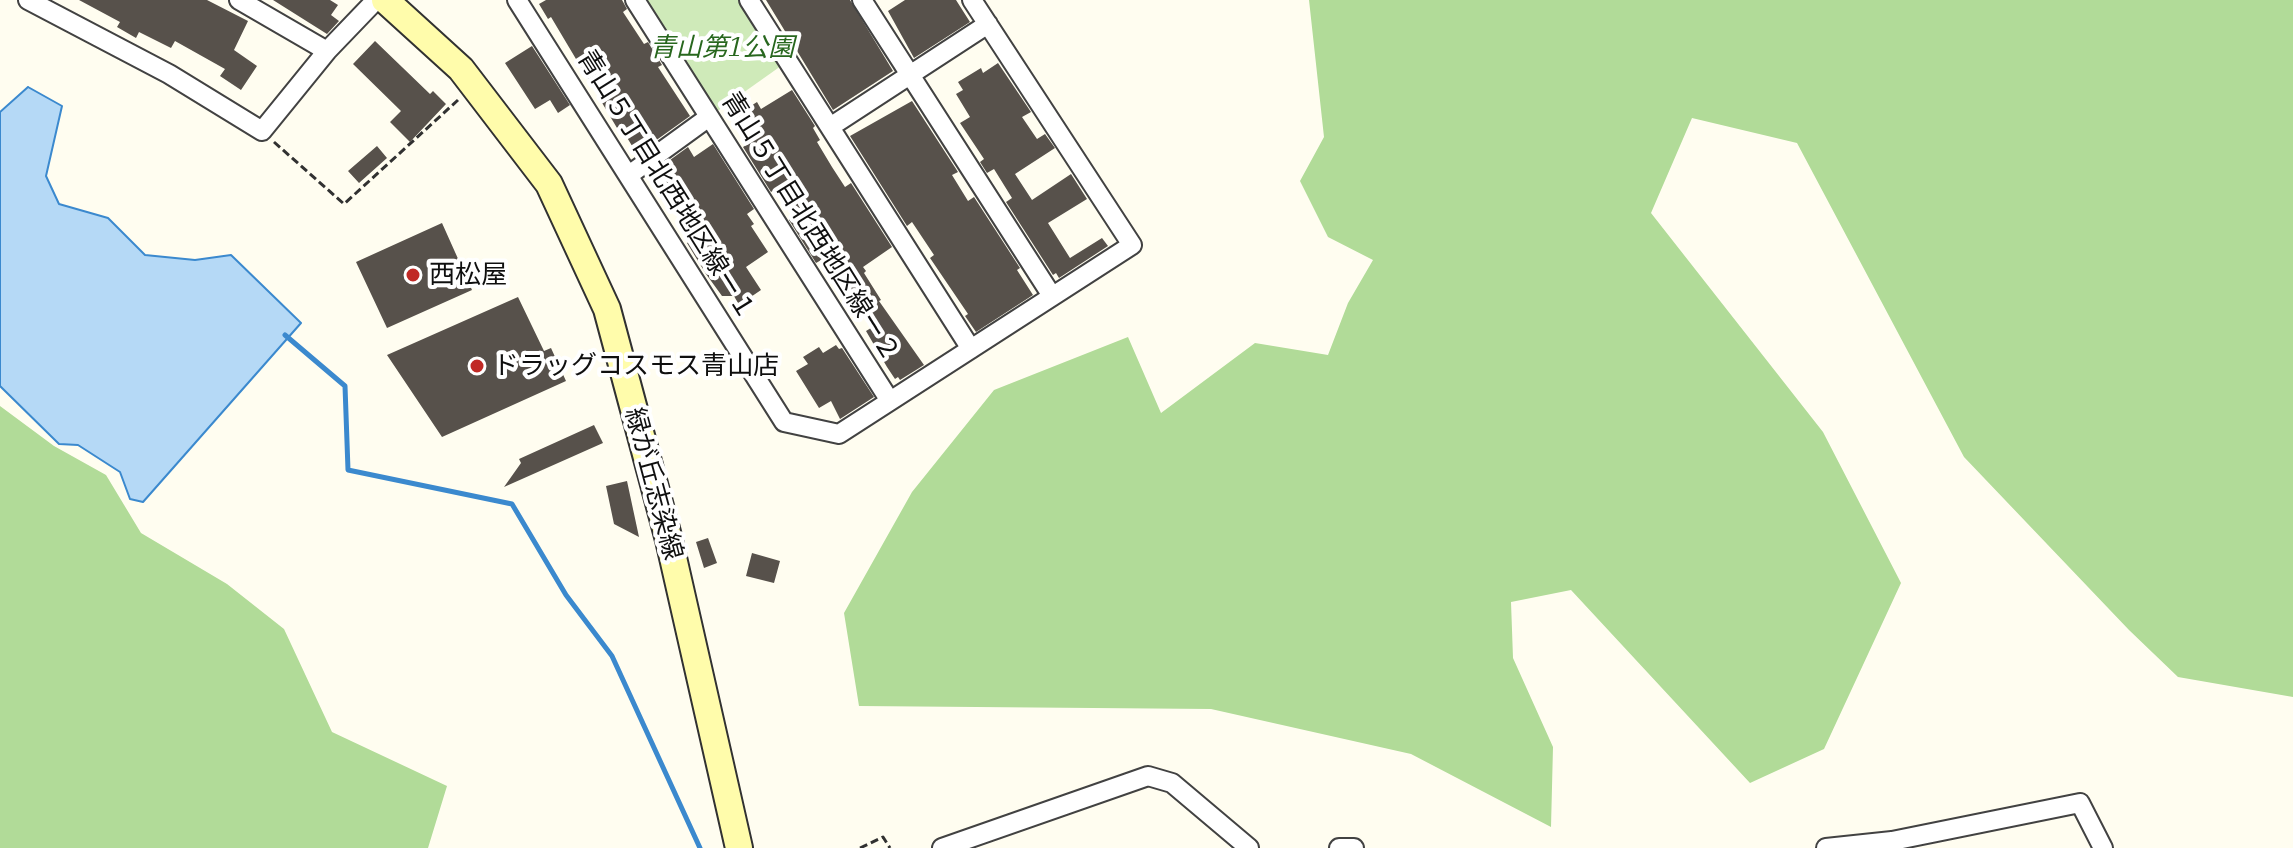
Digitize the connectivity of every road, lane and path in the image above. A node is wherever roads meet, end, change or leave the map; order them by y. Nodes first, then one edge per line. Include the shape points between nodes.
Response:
1 (28, 0) edge
2 (239, 0) edge
3 (376, 0) edge
4 (385, 0) edge
5 (517, 0) edge
6 (635, 0) edge
7 (749, 0) edge
8 (862, 0) edge
9 (972, 0) edge
10 (988, 24) junction
11 (327, 51) junction
12 (909, 73) junction
13 (474, 86) junction
14 (709, 117) junction
15 (830, 127) junction
16 (262, 131) junction
17 (629, 175) junction
18 (1052, 296) junction
19 (971, 349) junction
20 (890, 401) junction
21 (739, 848) edge
22 (860, 848) edge
23 (890, 848) edge
24 (942, 848) edge
25 (1249, 848) edge
26 (1339, 848) edge
27 (1354, 848) edge
28 (1826, 848) edge
29 (2103, 848) edge

1 - 16 street via 169,74
2 - 11 street
3 - 11 street
4 - 13 street, 緑が丘志染線
5 - 17 street, 青山５丁目北西地区線ー１
6 - 14 street, 青山５丁目北西地区線ー２
7 - 15 street
8 - 12 street
9 - 10 street
10 - 12 street
10 - 18 street, 青山５丁目北西地区線ー１ via 1132,245
11 - 16 street
12 - 15 street
12 - 18 street
13 - 16 path via 344,204
13 - 21 street, 緑が丘志染線 via 549,184 607,309 669,540
14 - 17 street
14 - 20 street, 青山５丁目北西地区線ー２
15 - 19 street
17 - 20 street, 青山５丁目北西地区線ー１ via 784,422 839,434
18 - 19 street, 青山５丁目北西地区線ー１
19 - 20 street, 青山５丁目北西地区線ー１
22 - 23 path via 883,837
24 - 25 street via 1148,776 1172,783
26 - 27 street
28 - 29 street via 1892,841 2080,803

